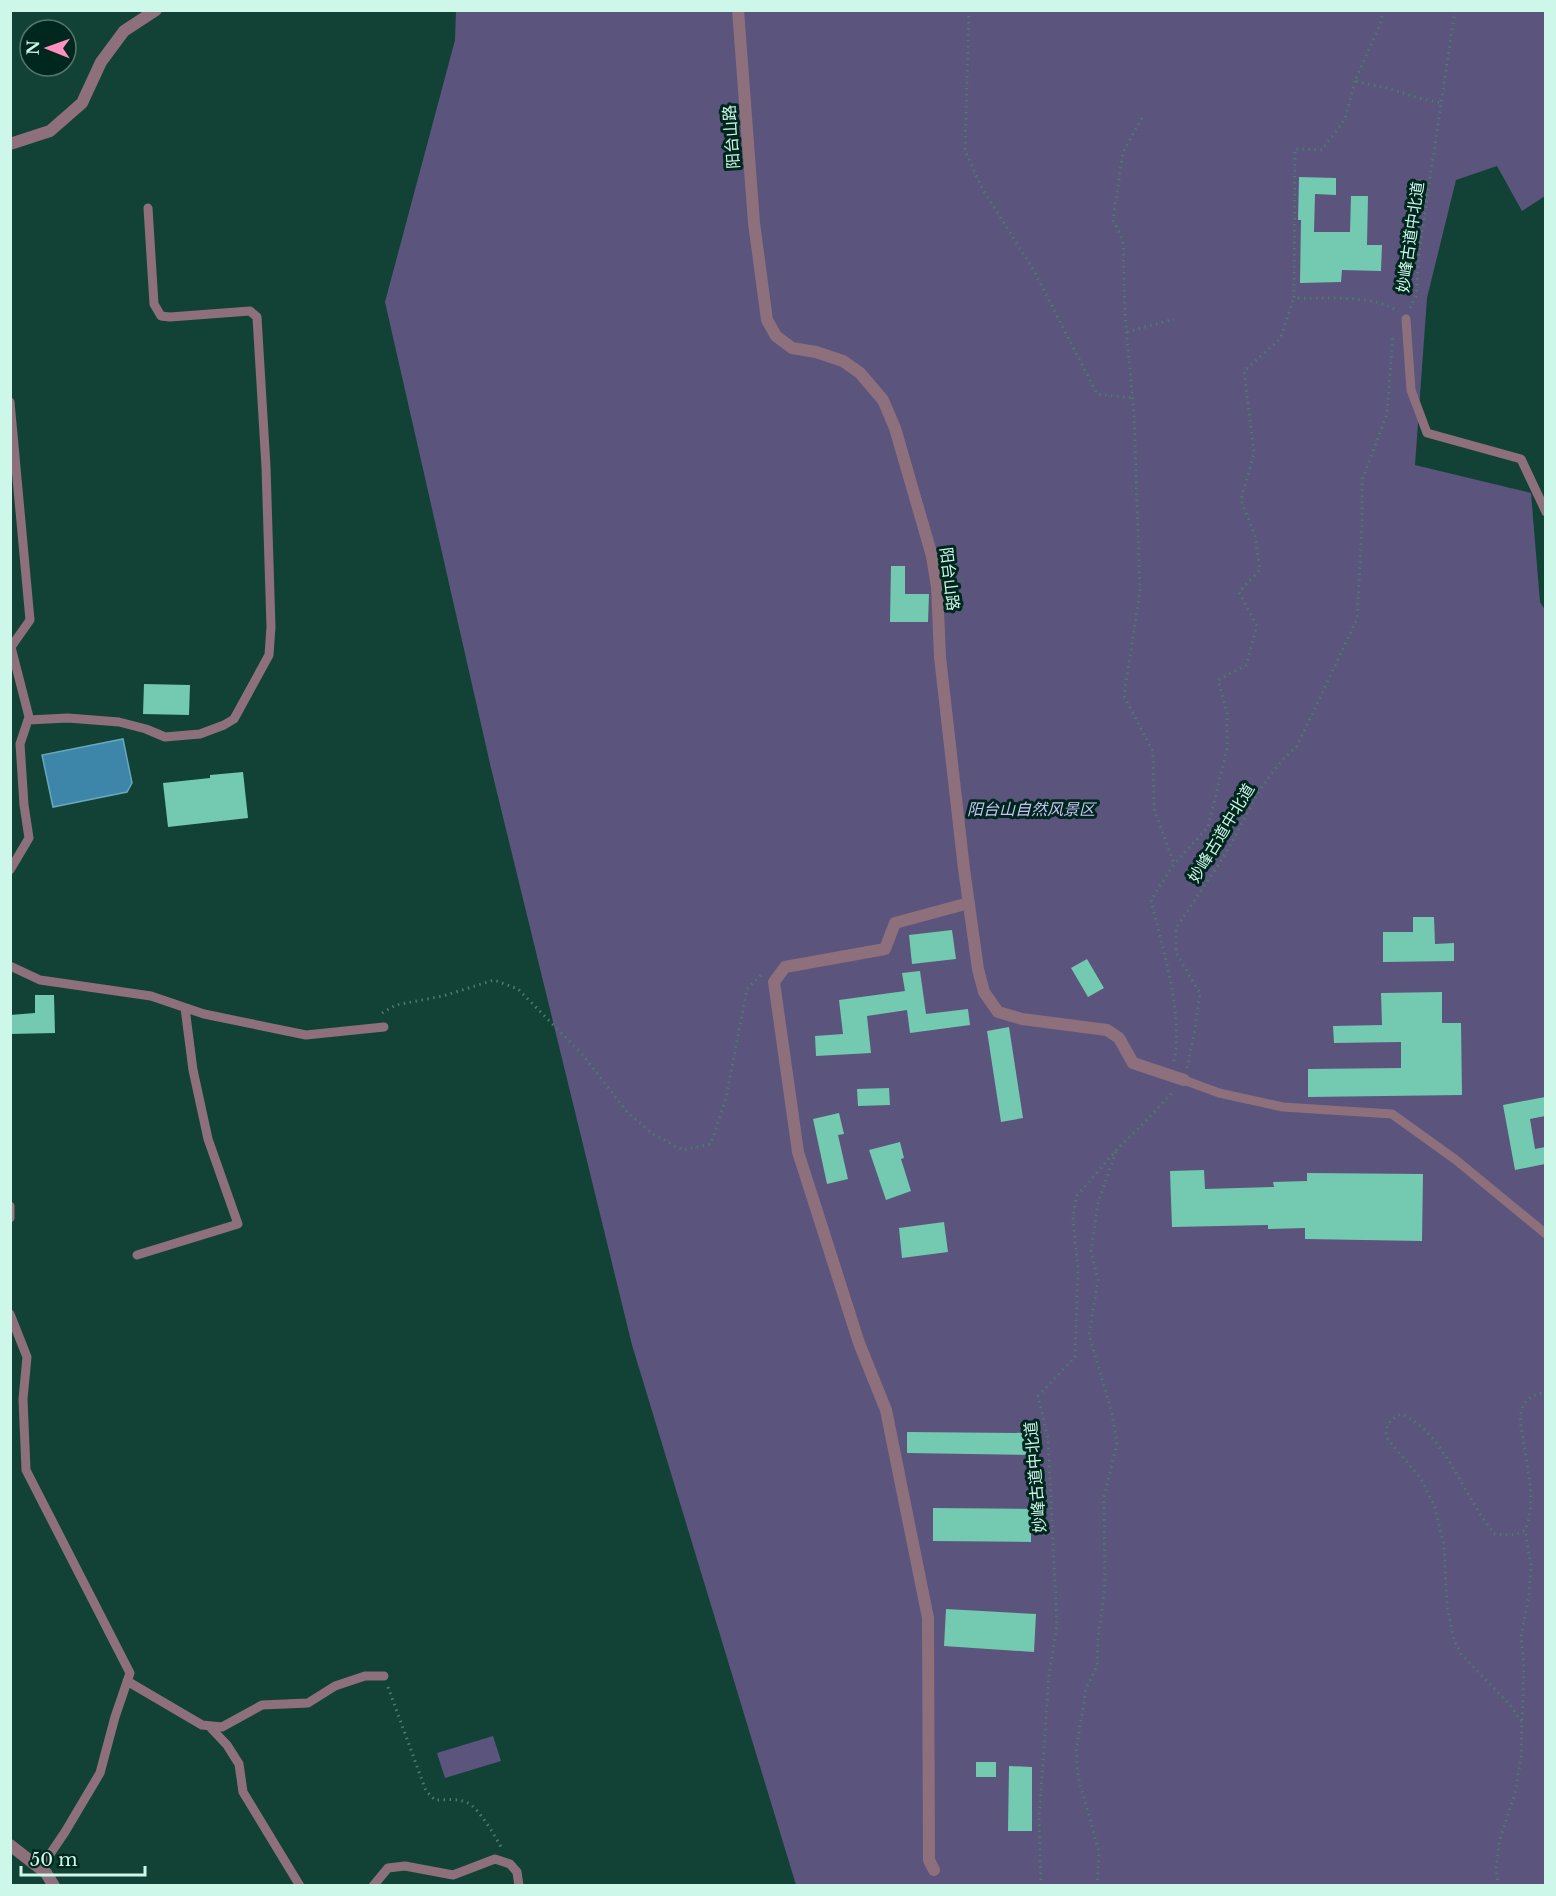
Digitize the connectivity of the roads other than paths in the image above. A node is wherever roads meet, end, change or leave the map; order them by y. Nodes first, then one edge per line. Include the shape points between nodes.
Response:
1 (156, 10) edge
2 (738, 10) edge
3 (10, 144) edge
4 (148, 208) dead end
5 (1406, 319) road end
6 (10, 402) edge
7 (1545, 512) edge
8 (28, 720) junction
9 (10, 870) edge
10 (969, 903) junction
11 (10, 966) edge
12 (185, 1008) junction
13 (384, 1027) dead end
14 (1184, 1080) joint
15 (10, 1206) edge
16 (10, 1218) edge
17 (1545, 1234) edge
18 (137, 1255) dead end
19 (10, 1314) edge
20 (384, 1676) road end
21 (127, 1681) junction
22 (209, 1726) junction
23 (10, 1845) edge
24 (40, 1869) junction
25 (934, 1870) dead end
26 (54, 1886) edge
27 (300, 1886) edge
28 (373, 1886) edge
29 (519, 1886) edge

1 - 3 street via 124,31 101,62 82,103 50,131
2 - 10 street, 阳台山路 via 754,223 767,320 776,336 792,348 843,361 860,372 883,400 895,428 932,556
4 - 8 lane via 154,304 161,316 250,311 257,317 271,594 269,655 234,719 200,734 165,737 119,722
5 - 7 lane via 1411,390 1427,433 1521,459
6 - 8 lane via 30,620 11,648
8 - 9 lane via 20,744 29,838
10 - 14 street, 阳台山路 via 984,992 998,1012 1107,1030 1119,1038 1133,1063
10 - 25 street via 895,923 885,949 785,967 774,982 798,1152 859,1343 886,1410 928,1618 928,1860
11 - 12 lane via 40,980 151,996
12 - 13 lane via 306,1035
12 - 18 lane via 208,1139 238,1224
14 - 17 lane via 1219,1093 1283,1107 1392,1114 1456,1160
15 - 16 lane
19 - 21 lane via 27,1357 23,1399 26,1470 130,1673
20 - 22 lane via 365,1676 335,1686 308,1703 262,1705 222,1727
21 - 22 lane
21 - 24 lane via 100,1773
22 - 27 lane via 239,1764 243,1792
23 - 24 street
24 - 26 street
28 - 29 lane via 388,1868 405,1866 453,1875 495,1859 510,1864 517,1872

